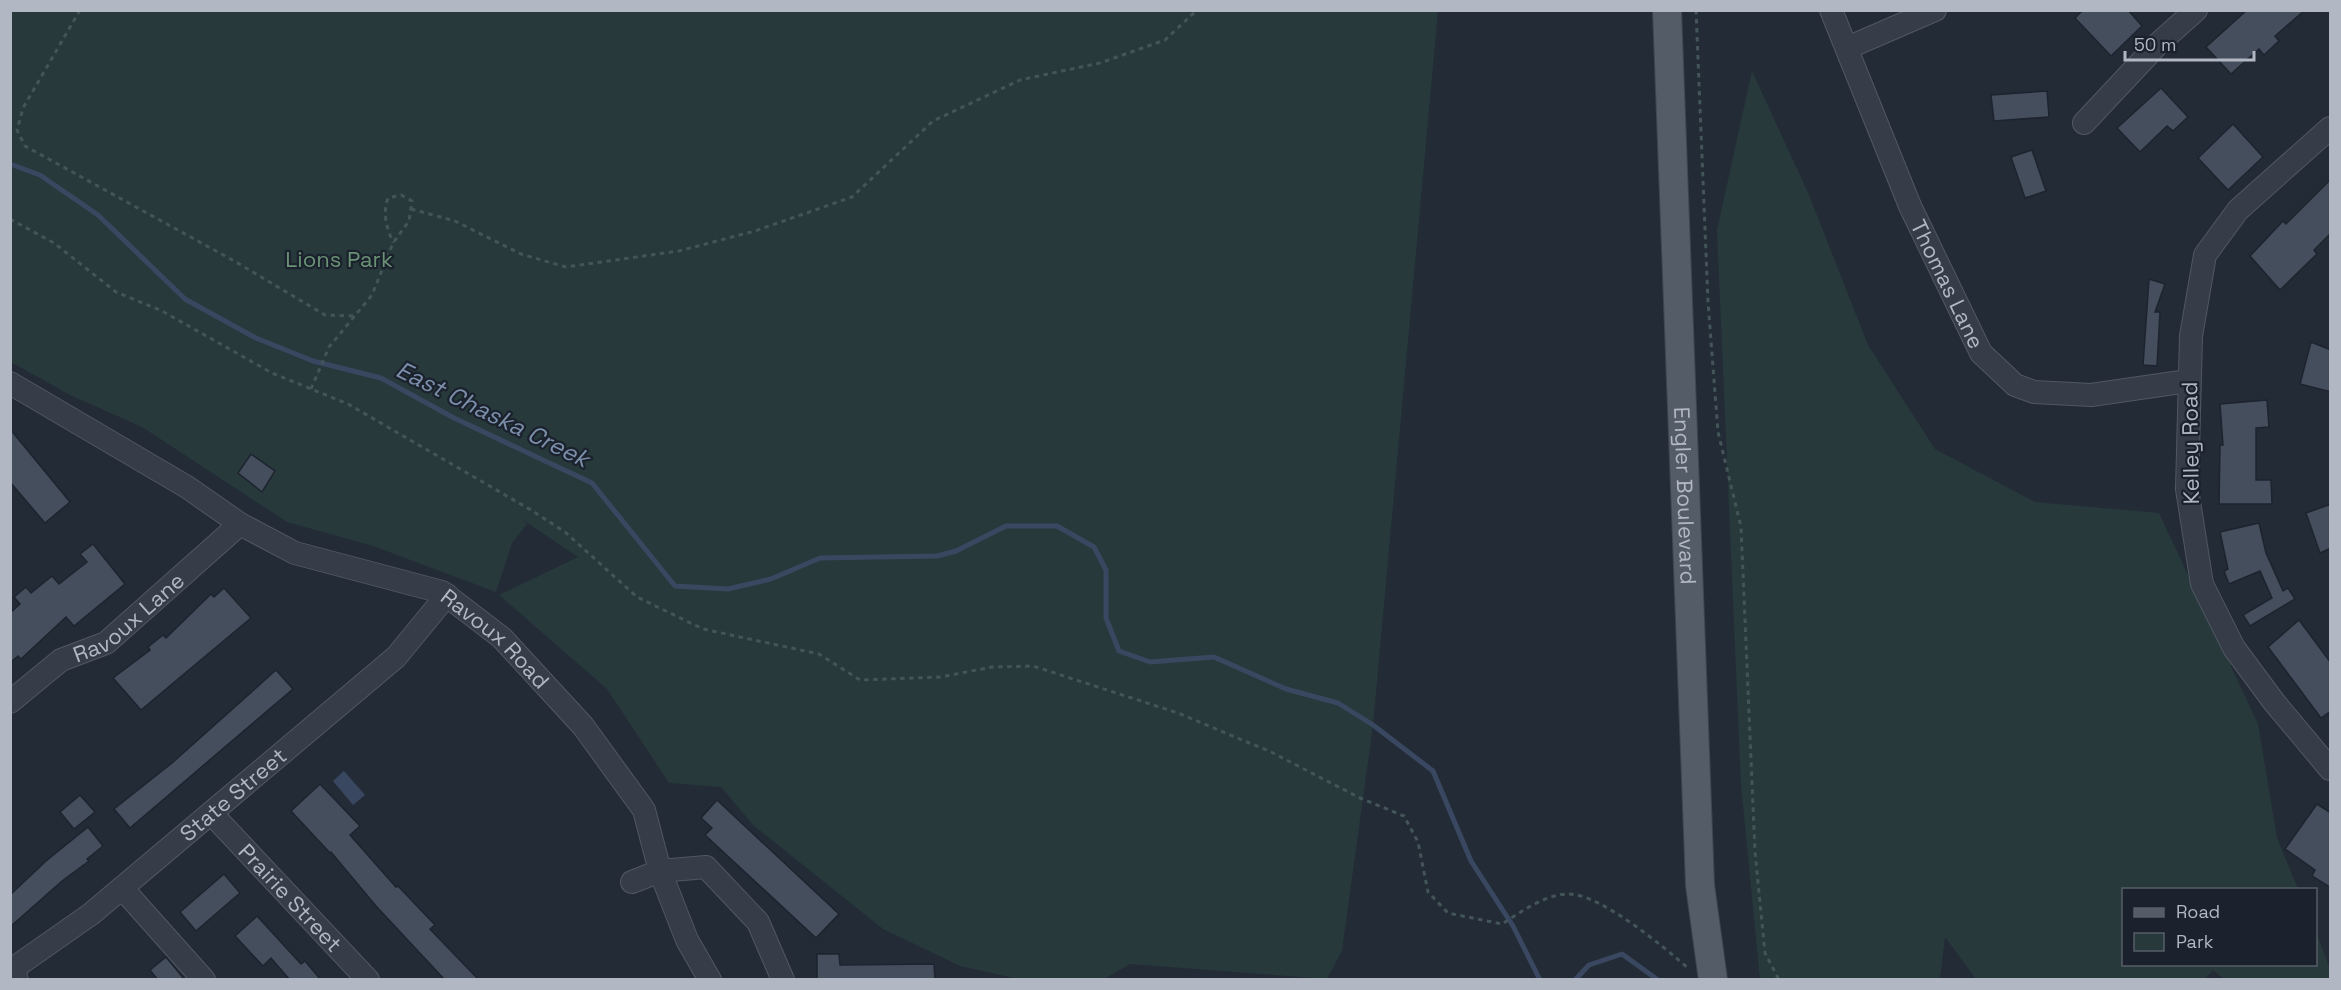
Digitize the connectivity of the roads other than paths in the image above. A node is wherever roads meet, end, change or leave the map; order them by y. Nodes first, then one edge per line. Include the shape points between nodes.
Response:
1 (1667, 10) edge
2 (1831, 10) edge
3 (1935, 10) edge
4 (2196, 10) edge
5 (1846, 48) junction
6 (2084, 123) dead end
7 (2331, 128) edge
8 (2188, 381) junction
9 (10, 383) edge
10 (240, 524) junction
11 (447, 596) junction
12 (10, 702) edge
13 (2331, 769) edge
14 (211, 813) junction
15 (660, 871) junction
16 (633, 882) dead end
17 (122, 888) junction
18 (1713, 979) edge
19 (17, 980) edge
20 (204, 980) edge
21 (368, 980) edge
22 (710, 980) edge
23 (783, 980) edge

1 - 18 main road, Engler Boulevard via 1700,885
2 - 5 street, Thomas Lane
3 - 5 street
4 - 6 street via 2158,44
5 - 8 street, Thomas Lane via 1911,206 1981,353 2016,385 2034,392 2091,395
7 - 8 street, Kelley Road via 2238,210 2205,255 2191,336
8 - 13 street, Kelley Road via 2187,489 2202,584 2234,648
9 - 10 street, Ravoux Road via 187,487
10 - 11 street, Ravoux Road via 295,553
10 - 12 street, Ravoux Lane via 106,643 61,660
11 - 14 street, State Street via 396,657
11 - 15 street, Ravoux Road via 502,638 583,726 644,810
14 - 17 street, State Street
14 - 21 street, Prairie Street
15 - 16 street
15 - 22 street, Ravoux Road via 687,940
15 - 23 street via 706,867 758,921
17 - 19 street, State Street via 21,963 13,972
17 - 20 street

